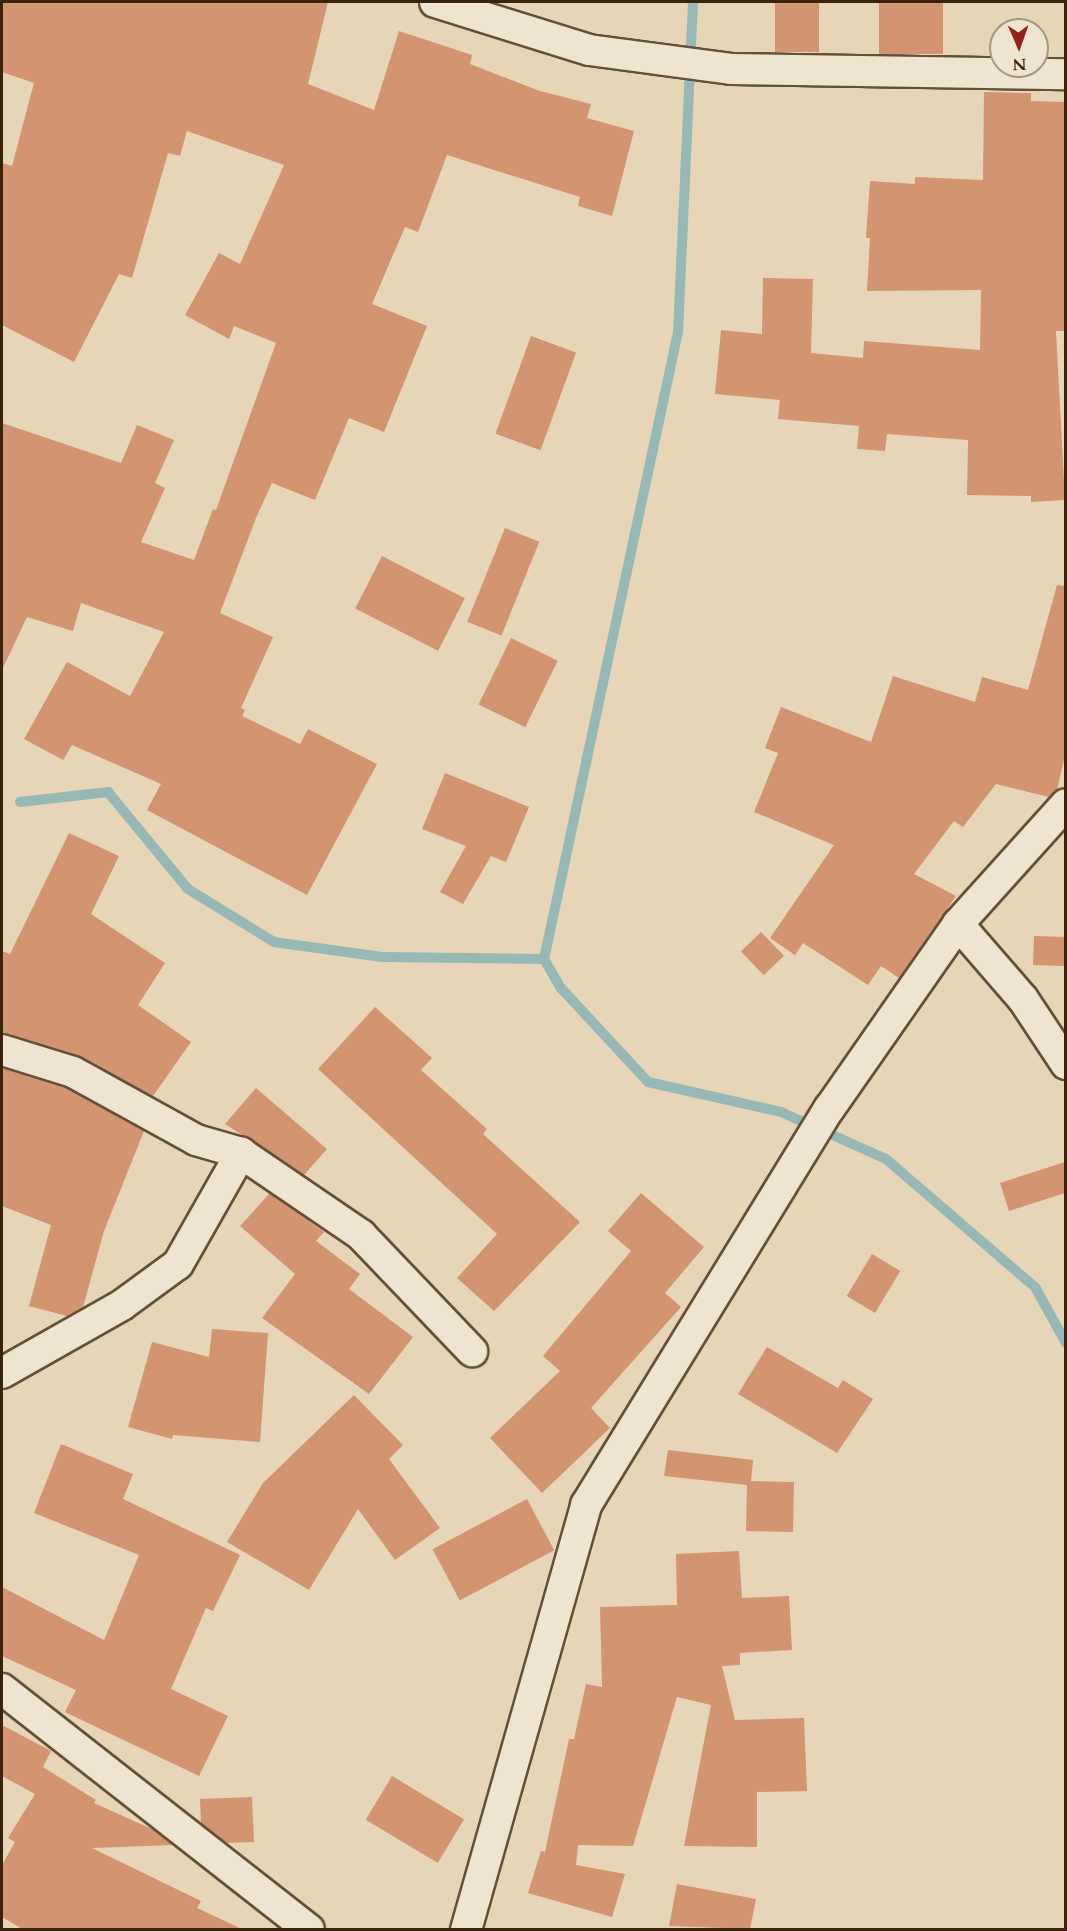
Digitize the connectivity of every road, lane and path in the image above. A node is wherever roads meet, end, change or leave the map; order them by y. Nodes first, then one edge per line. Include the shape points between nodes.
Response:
1 (435, 2) edge
2 (1065, 74) edge
3 (1065, 804) edge
4 (958, 924) junction
5 (2, 1050) edge
6 (1065, 1064) edge
7 (241, 1153) junction
8 (472, 1351) dead end
9 (2, 1373) edge
10 (2, 1689) edge
11 (309, 1929) edge
12 (466, 1929) edge

1 - 2 street via 589,50 730,69
3 - 4 street
4 - 6 street via 1023,999
4 - 12 street via 829,1109 586,1504
5 - 7 street via 73,1072 196,1140
7 - 8 street via 361,1235
7 - 9 street via 178,1264 122,1305
10 - 11 street

